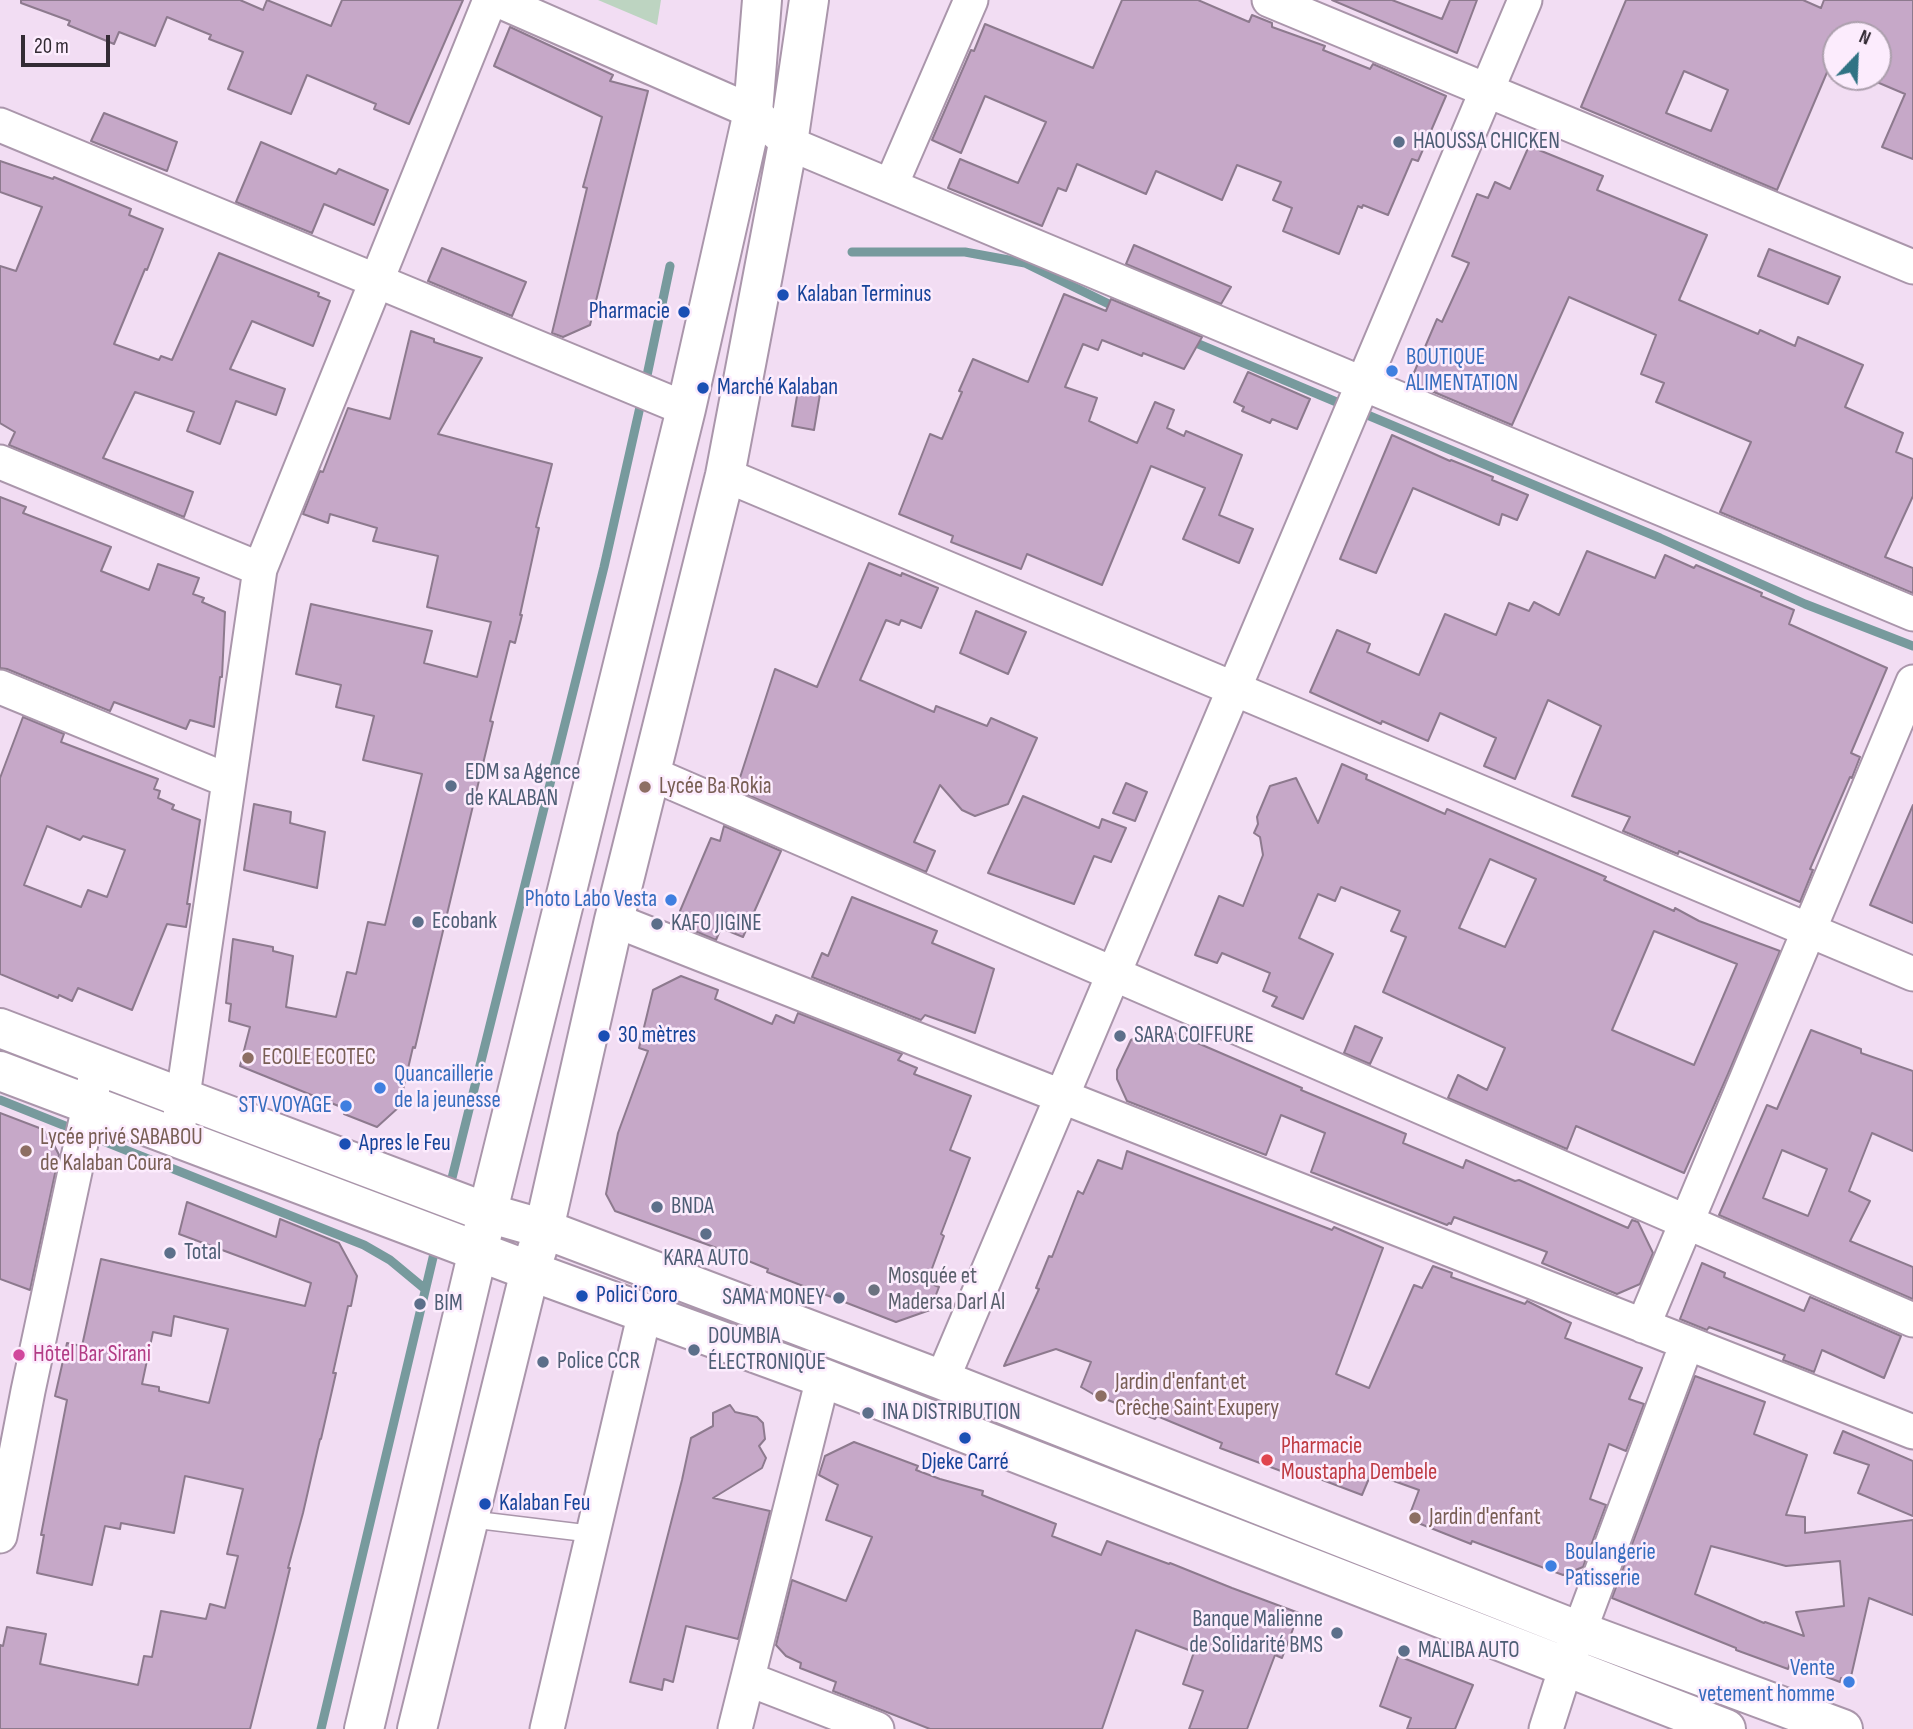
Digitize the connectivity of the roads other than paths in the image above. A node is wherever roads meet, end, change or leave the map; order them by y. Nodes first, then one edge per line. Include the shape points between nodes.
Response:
1 (489, 0) edge
2 (497, 0) edge
3 (762, 0) edge
4 (809, 0) edge
5 (971, 0) edge
6 (1269, 0) edge
7 (1525, 0) edge
8 (1487, 90) junction
9 (753, 112) junction
10 (0, 125) edge
11 (788, 143) junction
12 (891, 185) junction
13 (1913, 267) edge
14 (376, 281) junction
15 (1363, 383) junction
16 (686, 409) junction
17 (0, 462) edge
18 (725, 475) junction
19 (260, 569) junction
20 (1913, 614) edge
21 (1913, 682) edge
22 (0, 687) edge
23 (1234, 688) junction
24 (652, 774) junction
25 (229, 780) junction
26 (614, 920) junction
27 (1809, 930) junction
28 (1113, 974) junction
29 (1913, 974) edge
30 (0, 1028) edge
31 (98, 1066) junction
32 (0, 1071) edge
33 (1061, 1097) junction
34 (183, 1098) junction
35 (89, 1106) junction
36 (177, 1139) junction
37 (488, 1213) junction
38 (1687, 1222) junction
39 (544, 1229) junction
40 (478, 1251) junction
41 (530, 1271) junction
42 (645, 1312) junction
43 (1913, 1321) edge
44 (1643, 1326) junction
45 (1687, 1343) junction
46 (823, 1378) junction
47 (942, 1380) junction
48 (14, 1386) edge
49 (1913, 1432) edge
50 (469, 1519) junction
51 (593, 1534) junction
52 (0, 1536) edge
53 (1579, 1631) junction
54 (1566, 1667) junction
55 (748, 1679) junction
56 (364, 1729) edge
57 (417, 1729) edge
58 (547, 1729) edge
59 (735, 1729) edge
60 (877, 1729) edge
61 (1546, 1729) edge
62 (1726, 1729) edge
63 (1843, 1729) edge

1 - 14 street
2 - 9 street
3 - 9 main road
4 - 11 main road
5 - 12 street
6 - 8 street
7 - 8 street
8 - 13 street
8 - 15 street
9 - 11 street
9 - 16 main road
10 - 14 street
11 - 12 street
11 - 18 main road
12 - 15 street
14 - 16 street
14 - 19 street
15 - 20 street
15 - 23 street
16 - 37 main road
17 - 19 street
18 - 23 street
18 - 24 main road
19 - 25 street
21 - 27 street
22 - 25 street
23 - 27 street
23 - 28 street
24 - 26 main road
24 - 28 street
25 - 34 street
26 - 33 street
26 - 39 main road
27 - 29 street
27 - 38 street
28 - 33 street
28 - 38 street
30 - 31 main road
31 - 34 main road
31 - 35 street
32 - 35 main road
33 - 44 street
33 - 47 street
34 - 36 street
34 - 37 main road
35 - 36 main road
35 - 48 street
36 - 40 main road
37 - 39 main road
37 - 40 main road
38 - 43 street
38 - 44 street
39 - 41 main road
39 - 47 main road
40 - 41 main road
40 - 56 main road
41 - 42 main road
41 - 50 main road
42 - 46 main road
42 - 51 street
44 - 45 street
45 - 49 street
45 - 53 street
46 - 54 main road
46 - 55 street
47 - 53 main road
48 - 52 street
50 - 51 lane
50 - 57 main road
51 - 58 street
53 - 54 street
53 - 63 main road
54 - 61 street
54 - 62 main road
55 - 59 street
55 - 60 street

